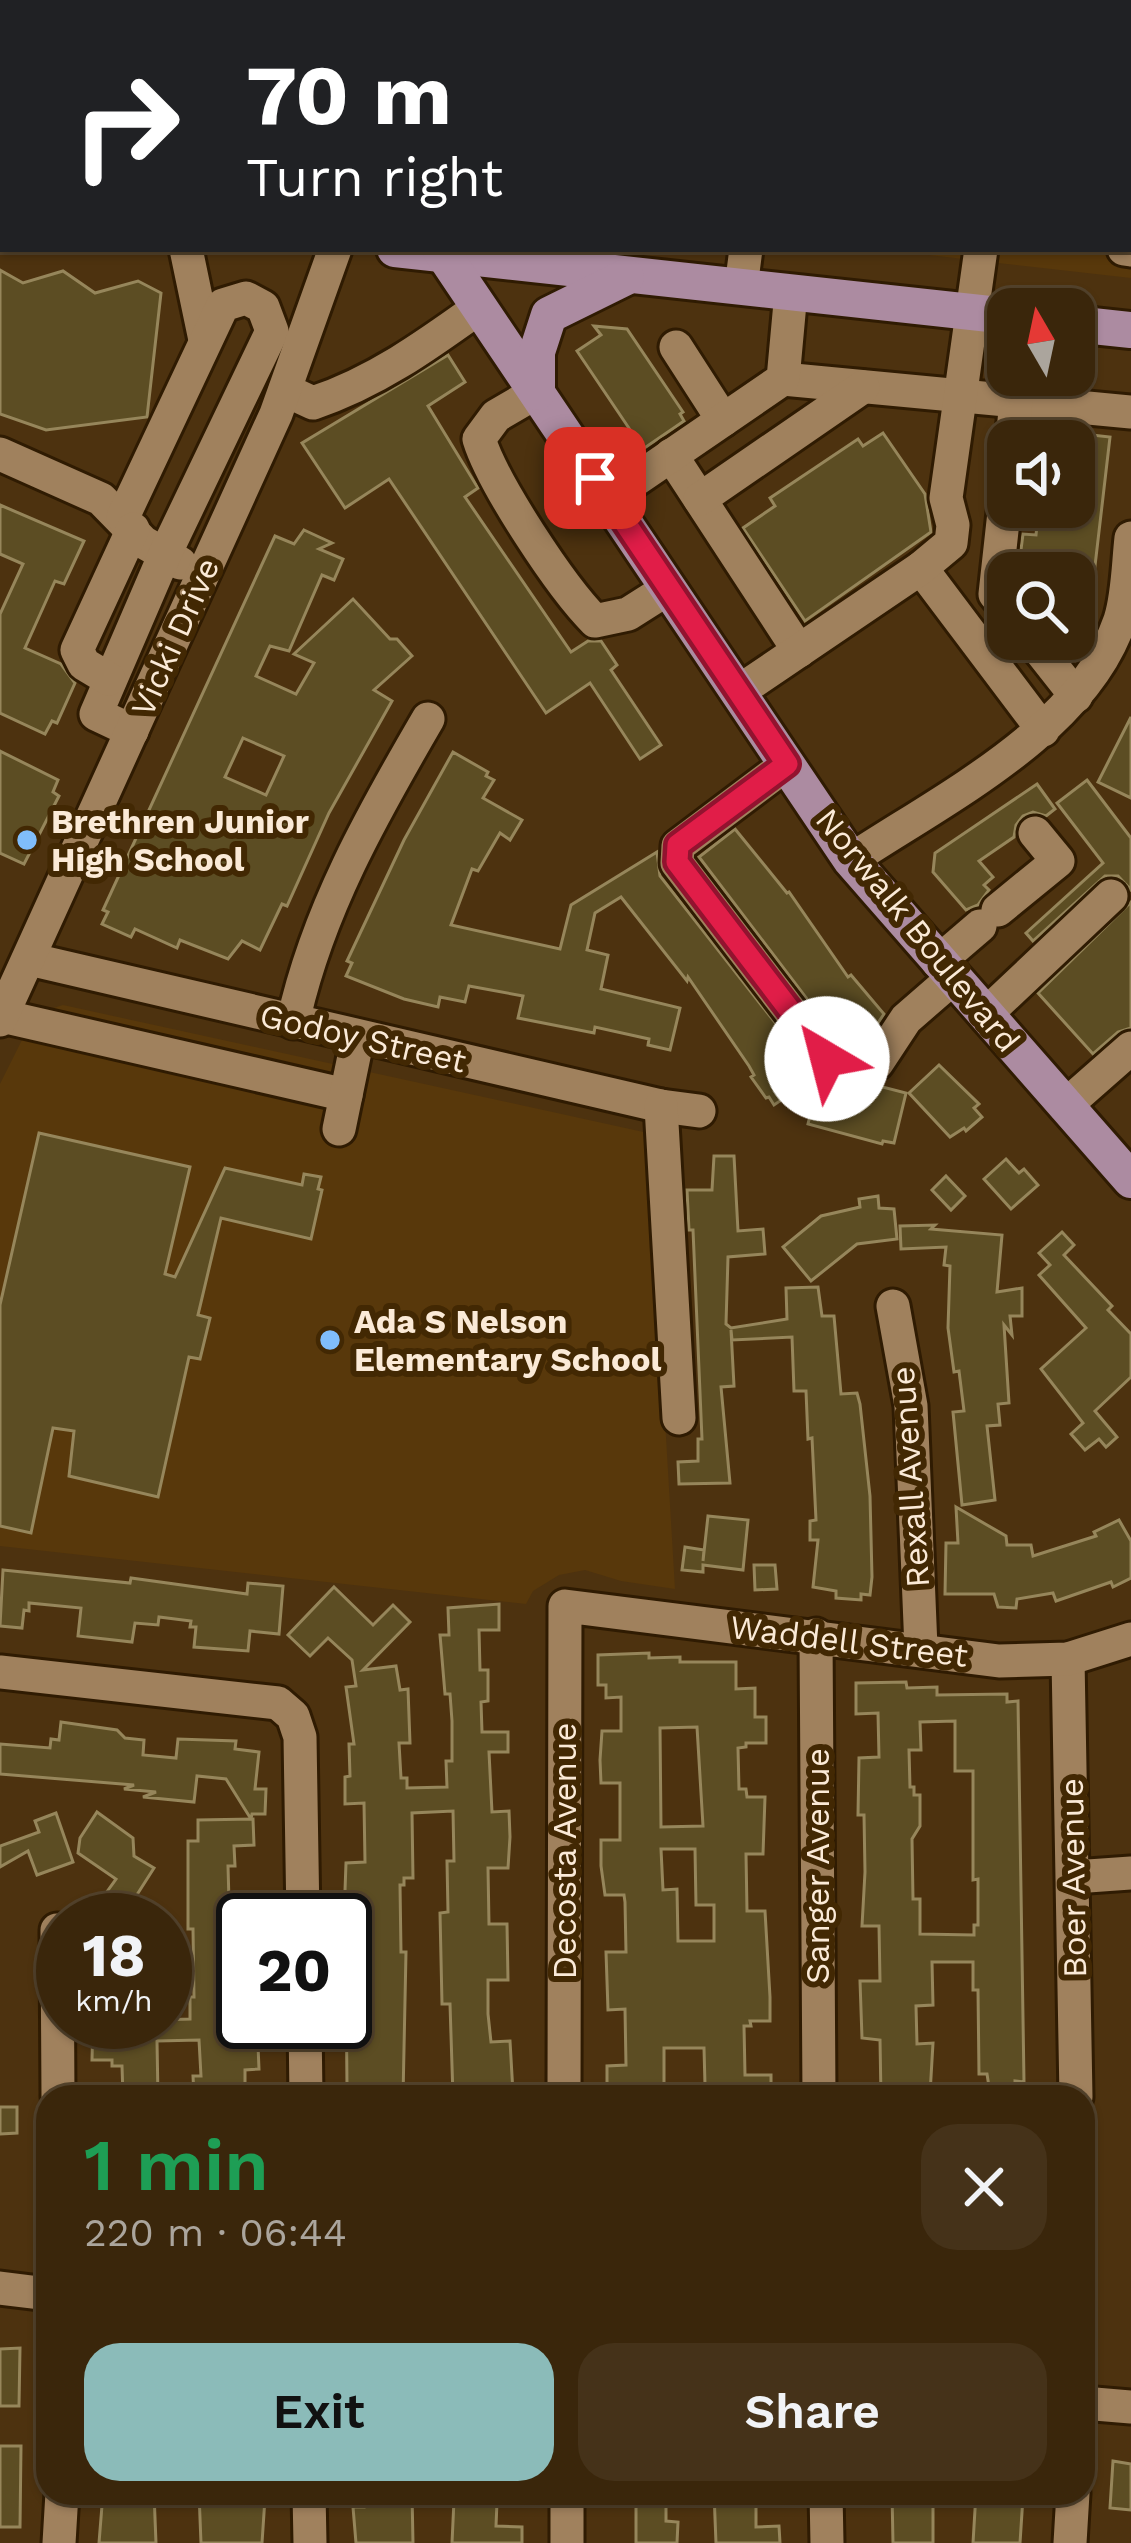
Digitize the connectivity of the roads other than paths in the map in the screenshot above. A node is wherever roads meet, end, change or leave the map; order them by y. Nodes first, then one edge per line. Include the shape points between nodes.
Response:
1 (187, 252) edge
2 (334, 252) edge
3 (442, 252) edge
4 (746, 252) edge
5 (981, 252) edge
6 (626, 277) junction
7 (741, 287) junction
8 (791, 292) junction
9 (987, 292) edge
10 (480, 308) junction
11 (987, 314) edge
12 (987, 322) edge
13 (1095, 326) edge
14 (1131, 330) edge
15 (206, 340) junction
16 (676, 346) dead end
17 (783, 379) junction
18 (863, 386) junction
19 (285, 390) junction
20 (537, 392) junction
21 (961, 396) junction
22 (1016, 401) junction
23 (1131, 412) edge
24 (723, 420) junction
25 (1014, 420) edge
26 (0, 454) edge
27 (671, 455) junction
28 (609, 498) junction
29 (700, 500) junction
30 (128, 523) junction
31 (1131, 538) edge
32 (165, 554) junction
33 (921, 568) junction
34 (202, 576) junction
35 (669, 588) junction
36 (1127, 600) edge
37 (1121, 639) edge
38 (799, 651) junction
39 (1048, 660) edge
40 (109, 679) junction
41 (738, 692) junction
42 (1076, 696) junction
43 (428, 718) dead end
44 (132, 730) junction
45 (1042, 730) junction
46 (787, 764) junction
47 (1035, 833) dead end
48 (851, 860) junction
49 (1112, 896) dead end
50 (29, 958) junction
51 (945, 971) junction
52 (985, 1015) junction
53 (1, 1018) edge
54 (292, 1022) junction
55 (358, 1037) junction
56 (1131, 1048) edge
57 (662, 1106) junction
58 (1065, 1106) junction
59 (699, 1111) dead end
60 (1131, 1180) edge
61 (893, 1306) dead end
62 (679, 1418) dead end
63 (565, 1606) joint
64 (816, 1635) junction
65 (1131, 1639) edge
66 (921, 1648) junction
67 (1068, 1659) junction
68 (0, 1672) edge
69 (1131, 1873) edge
70 (1074, 1877) junction
71 (303, 1893) edge
72 (58, 2049) edge
73 (305, 2049) edge
74 (58, 2085) edge
75 (306, 2085) edge
76 (564, 2085) edge
77 (819, 2085) edge
78 (1076, 2085) edge
79 (0, 2288) edge
80 (36, 2292) edge
81 (1095, 2404) edge
82 (1131, 2408) edge
83 (61, 2505) edge
84 (309, 2505) edge
85 (567, 2505) edge
86 (826, 2505) edge
87 (1072, 2505) edge
88 (59, 2543) edge
89 (310, 2543) edge
90 (567, 2543) edge
91 (827, 2543) edge
92 (1070, 2543) edge

1 - 15 street
2 - 19 street, Vicki Drive
3 - 6 main road
3 - 10 main road, Norwalk Boulevard
4 - 7 street
5 - 9 street
6 - 7 main road
6 - 20 main road via 549,315 537,352
7 - 8 main road
8 - 11 main road
8 - 17 street
10 - 19 street via 347,391 314,403
10 - 20 main road, Norwalk Boulevard
12 - 21 street
13 - 14 main road
15 - 30 street
15 - 32 street via 223,305 246,298 263,307 272,331
16 - 24 street
17 - 18 street
17 - 24 street
18 - 21 street
18 - 29 street
19 - 34 street, Vicki Drive
20 - 28 main road, Norwalk Boulevard
20 - 35 street via 496,416 478,439 580,606 595,621 611,621
21 - 22 street
21 - 33 street via 946,498 951,543
22 - 23 street
22 - 25 street
24 - 27 street
26 - 30 street via 101,499
27 - 28 street
27 - 29 street
28 - 35 main road, Norwalk Boulevard
29 - 38 street
30 - 32 street
30 - 40 street via 77,650
31 - 36 street
32 - 34 street
32 - 40 street
33 - 38 street
33 - 45 street
34 - 44 street, Vicki Drive
35 - 41 main road, Norwalk Boulevard
36 - 37 street
37 - 42 street
38 - 41 street
39 - 42 street
40 - 44 street via 96,714
41 - 46 main road, Norwalk Boulevard
42 - 45 street
43 - 54 street via 363,832 305,965
44 - 50 street, Vicki Drive
45 - 48 street
46 - 48 main road, Norwalk Boulevard
46 - 51 street via 678,845 677,862 827,1059 858,1068 877,1063
47 - 51 street via 1058,861 989,918
48 - 51 main road, Norwalk Boulevard
49 - 52 street
50 - 53 street, Vicki Drive
50 - 54 street, Godoy Street
51 - 52 main road, Norwalk Boulevard
52 - 58 main road, Norwalk Boulevard
53 - 55 street via 343,1112
54 - 55 street, Godoy Street
55 - 57 street, Godoy Street
56 - 58 street
57 - 59 street, Godoy Street
57 - 62 street
58 - 60 main road, Norwalk Boulevard
61 - 66 street, Rexall Avenue via 911,1406
63 - 64 street, Waddell Street
63 - 76 street, Decosta Avenue
64 - 66 street, Waddell Street
64 - 77 street, Sanger Avenue
65 - 67 street, Waddell Street
66 - 67 street, Waddell Street via 999,1661
67 - 70 street, Boer Avenue
68 - 71 street via 278,1703 300,1737
69 - 70 street
70 - 78 street, Boer Avenue
72 - 74 street
73 - 75 street
79 - 80 street
81 - 82 street
83 - 88 street
84 - 89 street
85 - 90 street
86 - 91 street
87 - 92 street

